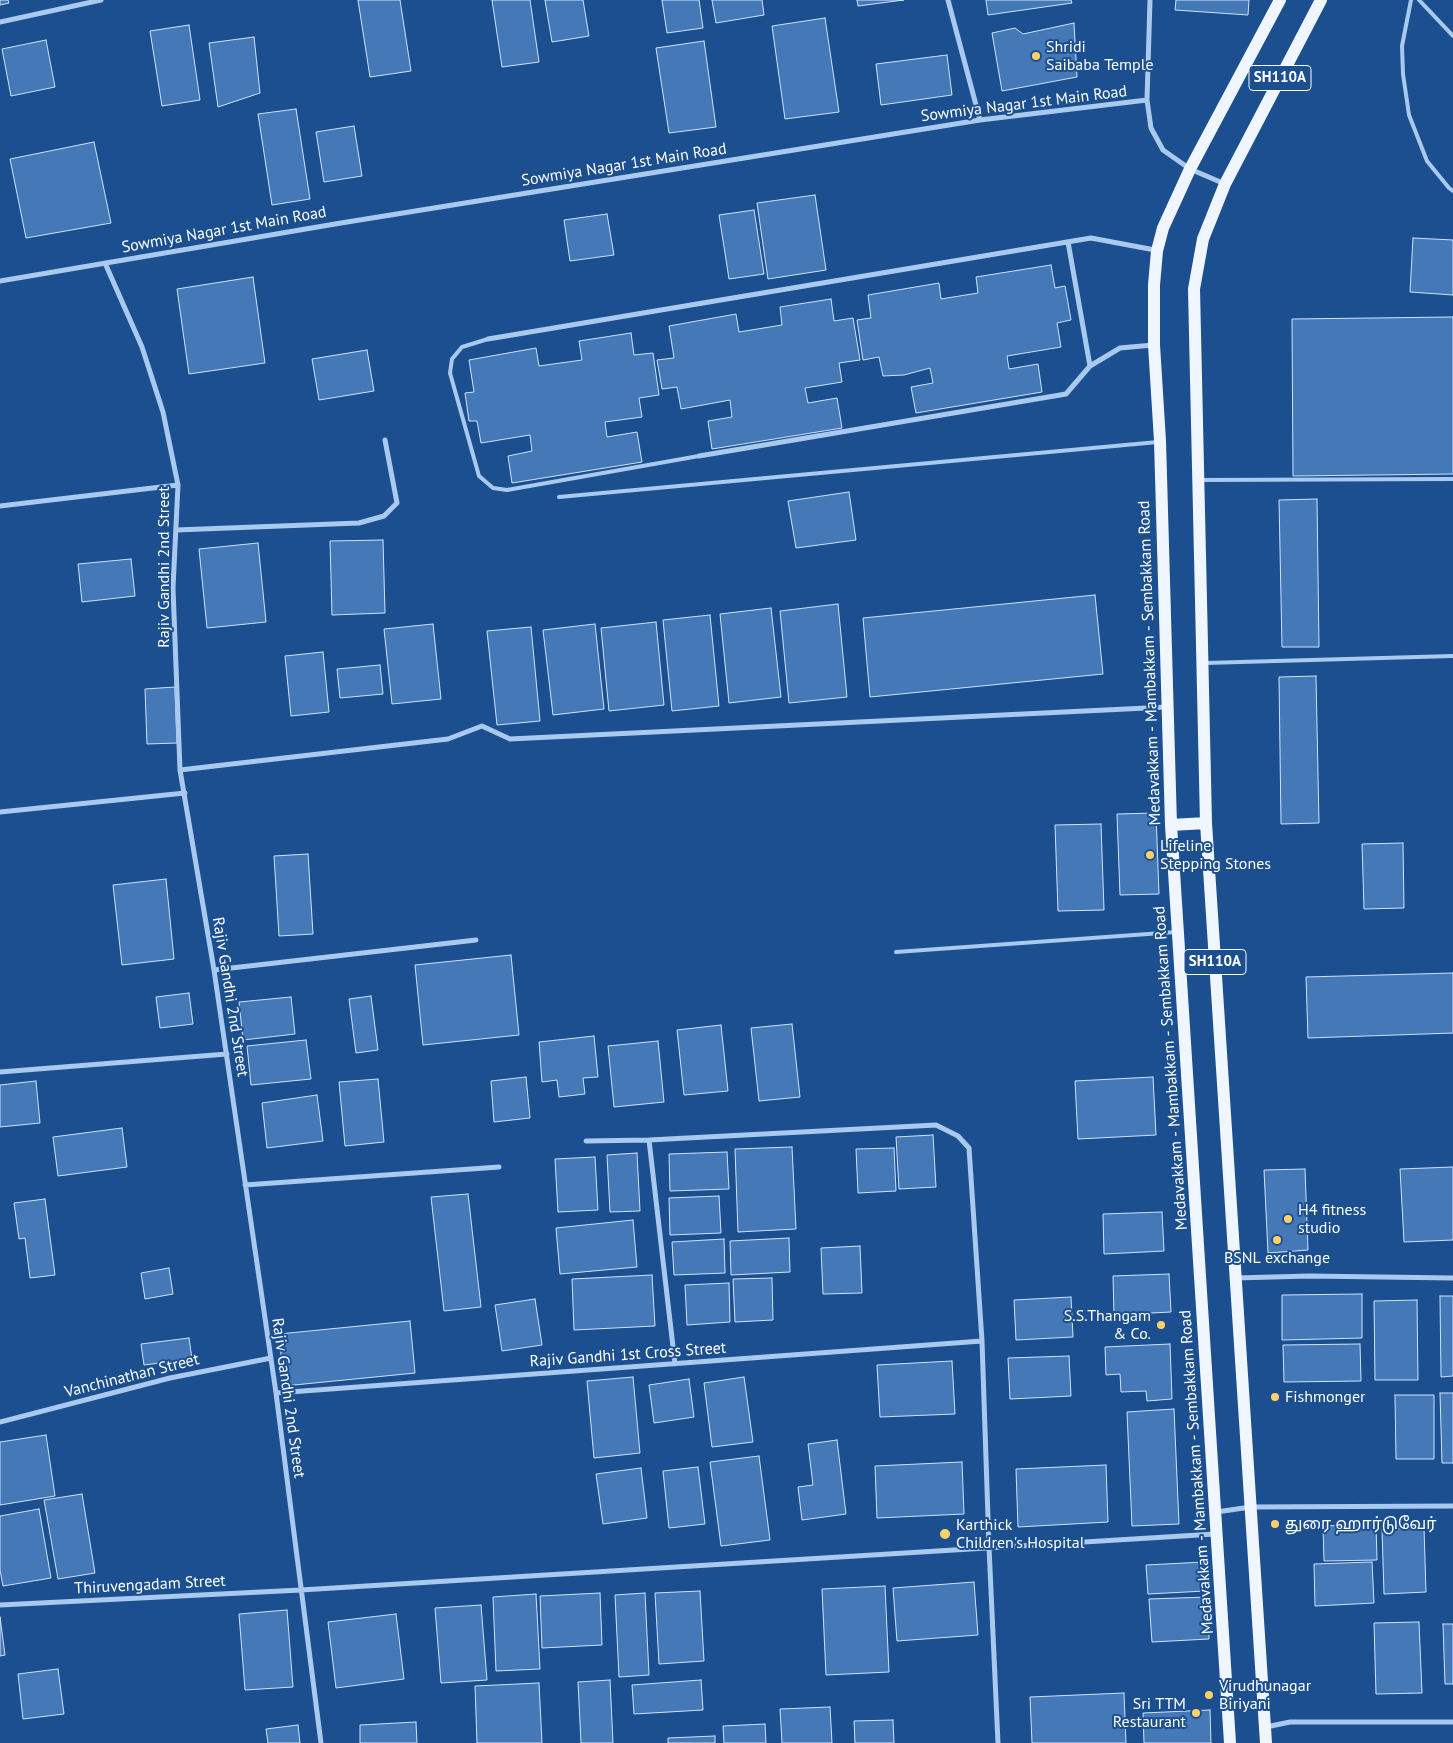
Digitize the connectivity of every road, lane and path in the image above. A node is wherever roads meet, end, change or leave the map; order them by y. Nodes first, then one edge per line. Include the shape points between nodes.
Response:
1 (101, 0) edge
2 (948, 0) edge
3 (1150, 0) edge
4 (1280, 0) edge
5 (1321, 0) edge
6 (1411, 0) edge
7 (1419, 0) edge
8 (0, 22) edge
9 (1453, 36) edge
10 (1147, 100) junction
11 (980, 120) junction
12 (1190, 168) junction
13 (1225, 184) junction
14 (1453, 191) edge
15 (1068, 242) junction
16 (1157, 251) junction
17 (106, 263) junction
18 (0, 281) edge
19 (488, 339) joint
20 (1154, 345) junction
21 (1090, 366) junction
22 (385, 440) dead end
23 (1160, 441) junction
24 (699, 456) joint
25 (1198, 480) junction
26 (1453, 480) edge
27 (178, 485) junction
28 (558, 497) dead end
29 (0, 506) edge
30 (176, 530) junction
31 (1453, 656) edge
32 (1203, 663) junction
33 (1168, 707) junction
34 (180, 770) junction
35 (185, 793) junction
36 (0, 812) edge
37 (1206, 823) junction
38 (1171, 825) junction
39 (1178, 932) junction
40 (476, 940) dead end
41 (896, 952) dead end
42 (214, 970) junction
43 (226, 1054) junction
44 (0, 1072) edge
45 (649, 1140) junction
46 (586, 1141) dead end
47 (499, 1167) dead end
48 (246, 1186) junction
49 (1236, 1278) junction
50 (1453, 1278) edge
51 (982, 1341) junction
52 (270, 1358) junction
53 (675, 1364) junction
54 (276, 1393) junction
55 (0, 1422) edge
56 (1453, 1506) edge
57 (1251, 1507) junction
58 (1215, 1512) junction
59 (1216, 1534) junction
60 (989, 1547) junction
61 (301, 1590) junction
62 (0, 1605) edge
63 (1453, 1722) edge
64 (1265, 1727) junction
65 (321, 1743) edge
66 (998, 1743) edge
67 (1230, 1743) edge
68 (1266, 1743) edge

1 - 8 street
2 - 11 street
3 - 10 street
4 - 12 main road, Medavakkam - Mambakkam - Sembakkam Road / SH110A
5 - 13 main road, SH110A
6 - 14 lane via 1402,46 1409,115 1427,161
7 - 9 lane
10 - 11 street, Sowmiya Nagar 1st Main Road
10 - 12 street via 1151,128 1162,150
11 - 17 street, Sowmiya Nagar 1st Main Road
12 - 13 street
12 - 16 main road, Medavakkam - Mambakkam - Sembakkam Road / SH110A via 1163,228
13 - 25 main road, SH110A via 1203,239 1194,290
15 - 16 street via 1091,238
15 - 19 street
15 - 21 street
16 - 20 main road, Medavakkam - Mambakkam - Sembakkam Road / SH110A
17 - 18 street, Sowmiya Nagar 1st Main Road
17 - 27 street, Rajiv Gandhi 2nd Street via 142,347 163,412
19 - 24 lane via 462,347 452,359 450,373 479,476 493,488 507,490
20 - 21 street via 1120,348
20 - 23 main road, Medavakkam - Mambakkam - Sembakkam Road / SH110A
21 - 24 street via 1066,394
22 - 30 street via 398,503 384,516 359,523
23 - 28 lane
23 - 33 main road, Medavakkam - Mambakkam - Sembakkam Road / SH110A
25 - 26 lane
25 - 32 main road, SH110A
27 - 29 street
27 - 30 street, Rajiv Gandhi 2nd Street
30 - 34 street, Rajiv Gandhi 2nd Street via 173,588
31 - 32 lane
32 - 37 main road, SH110A
33 - 34 street via 510,739 482,726 448,739
33 - 38 main road, Medavakkam - Mambakkam - Sembakkam Road / SH110A
34 - 35 street, Rajiv Gandhi 2nd Street
35 - 36 street
35 - 42 street, Rajiv Gandhi 2nd Street
37 - 38 main road
37 - 49 main road, SH110A
38 - 39 main road, Medavakkam - Mambakkam - Sembakkam Road / SH110A
39 - 41 lane
39 - 58 main road, Medavakkam - Mambakkam - Sembakkam Road / SH110A
40 - 42 street
42 - 43 street, Rajiv Gandhi 2nd Street
43 - 44 street
43 - 48 street, Rajiv Gandhi 2nd Street
45 - 46 street
45 - 51 street via 936,1124 958,1136 969,1148
45 - 53 street
47 - 48 street
48 - 52 street, Rajiv Gandhi 2nd Street
49 - 50 street
49 - 57 main road, SH110A
51 - 53 street, Rajiv Gandhi 1st Cross Street
51 - 60 street
52 - 54 street, Rajiv Gandhi 2nd Street
52 - 55 street, Vanchinathan Street via 170,1378
53 - 54 street, Rajiv Gandhi 1st Cross Street
54 - 61 street, Rajiv Gandhi 2nd Street
56 - 57 street
57 - 58 street
57 - 64 main road, SH110A
58 - 59 main road, Medavakkam - Mambakkam - Sembakkam Road / SH110A
59 - 60 street, Thiruvengadam Street
59 - 67 main road, Medavakkam - Mambakkam - Sembakkam Road / SH110A
60 - 61 street, Thiruvengadam Street
60 - 66 street
61 - 62 street, Thiruvengadam Street
61 - 65 street, Rajiv Gandhi 2nd Street
63 - 64 street via 1290,1722
64 - 68 main road, SH110A

